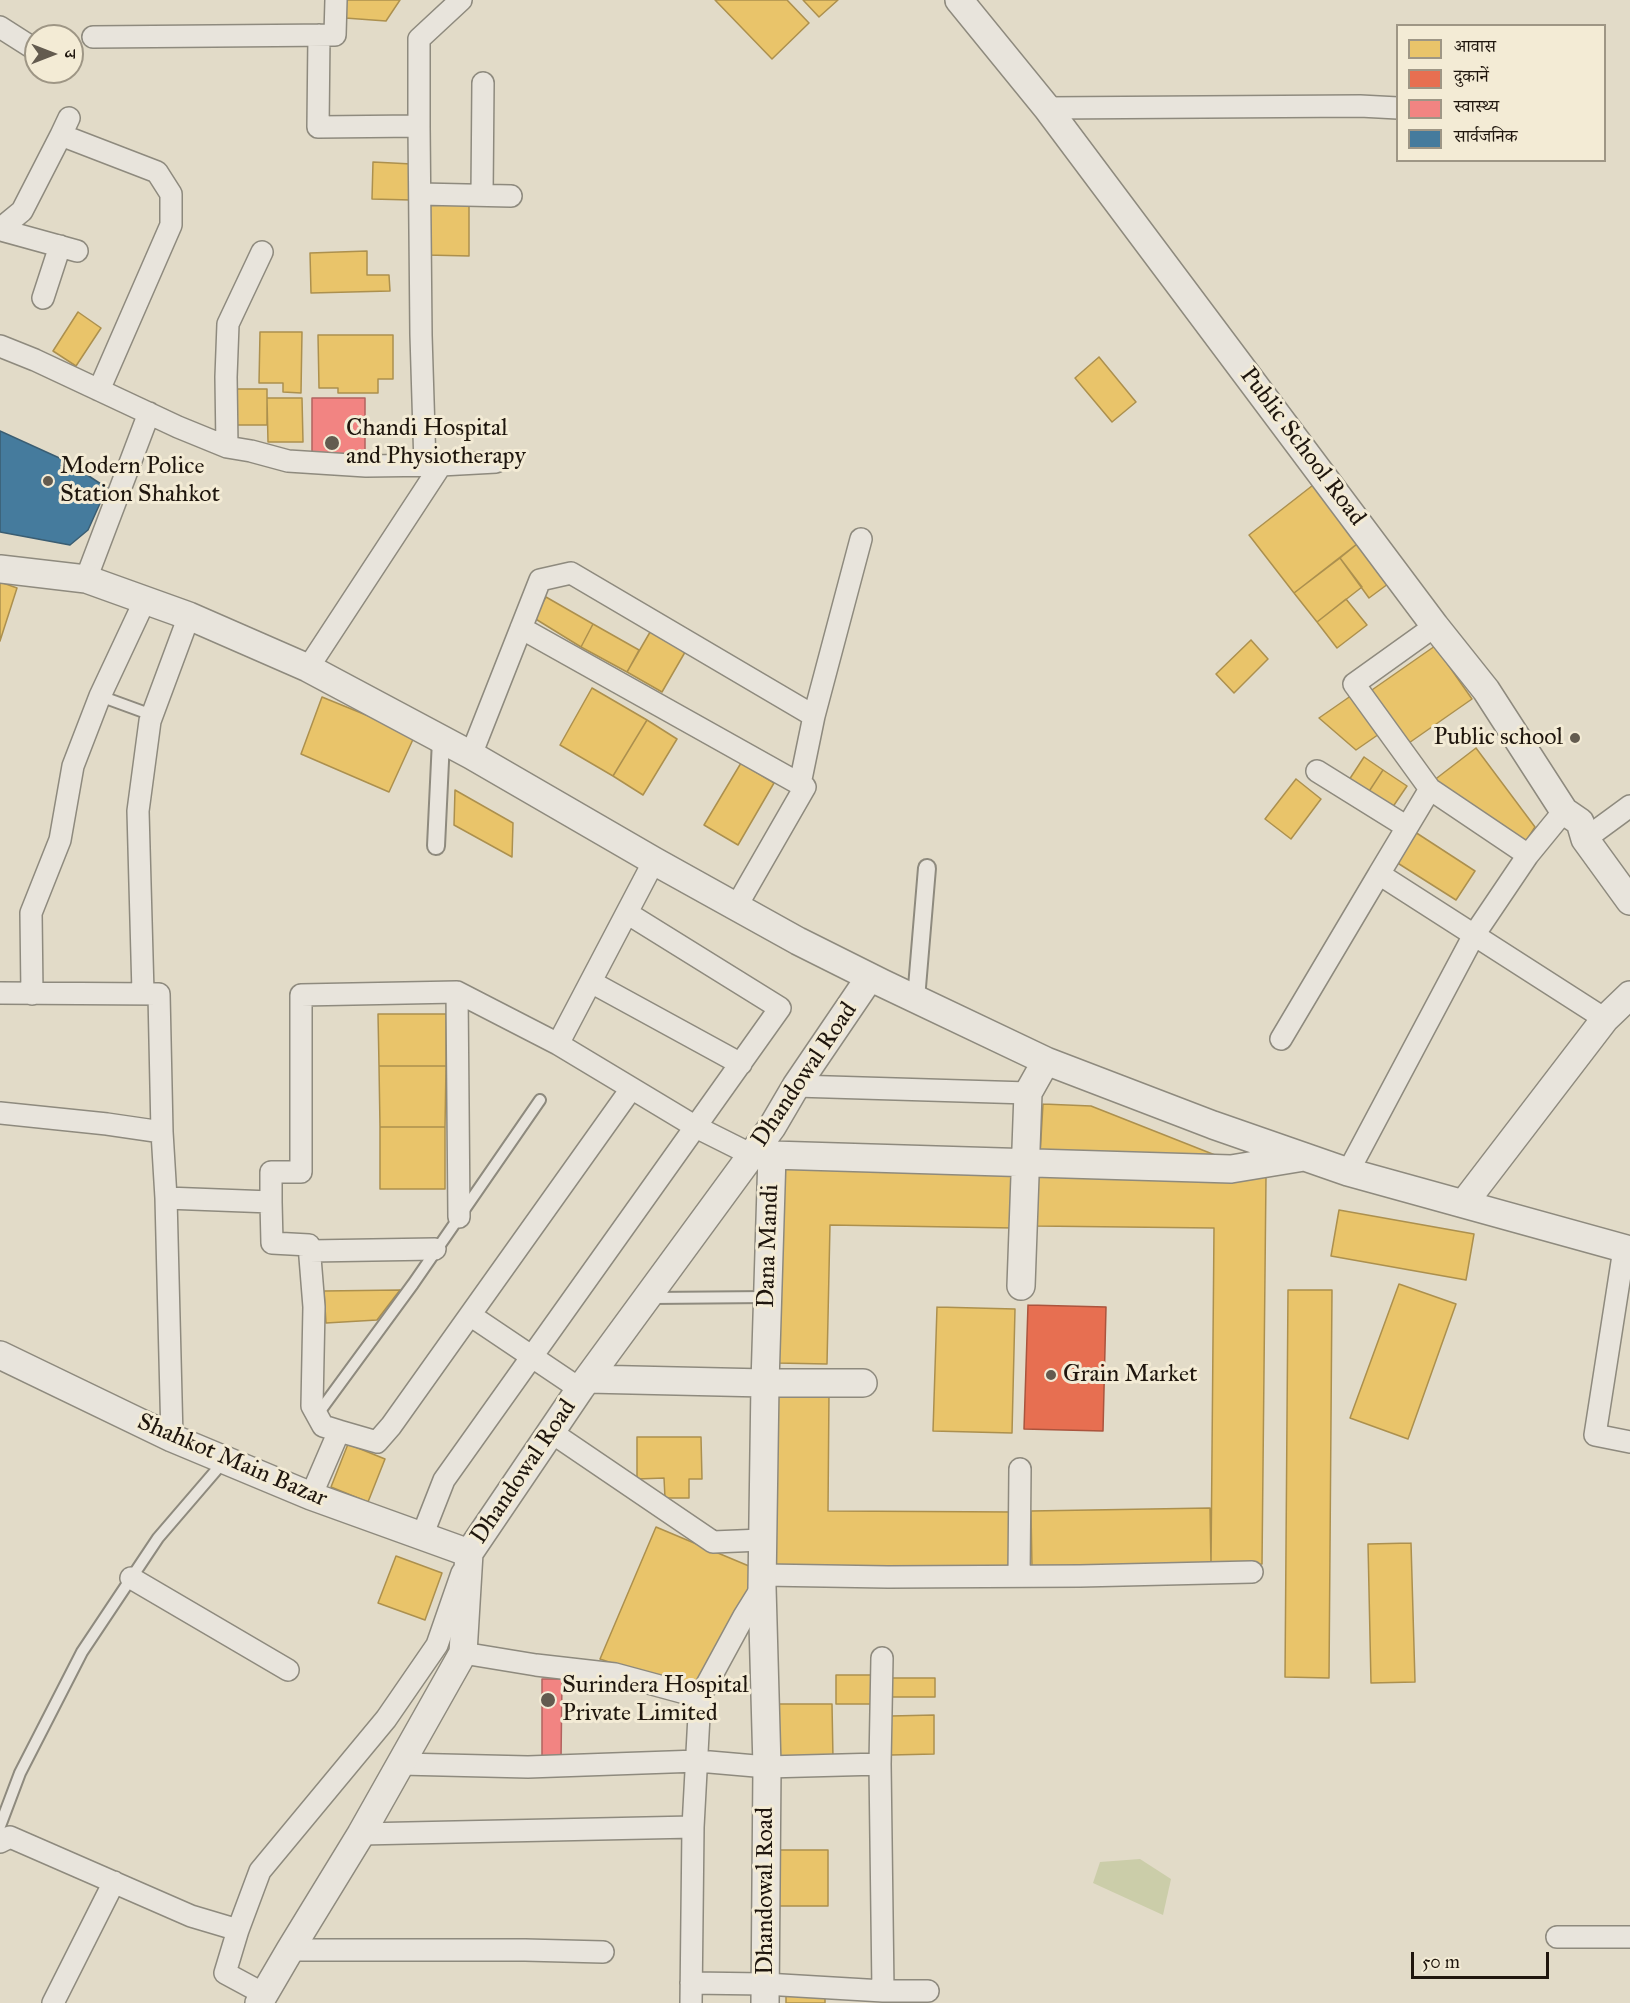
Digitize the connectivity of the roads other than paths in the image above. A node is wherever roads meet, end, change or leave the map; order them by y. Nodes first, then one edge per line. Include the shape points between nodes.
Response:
1 (336, 0) edge
2 (461, 0) edge
3 (959, 0) edge
4 (0, 27) edge
5 (320, 35) junction
6 (93, 36) dead end
7 (24, 42) edge
8 (483, 83) dead end
9 (1047, 108) junction
10 (1396, 108) edge
11 (419, 126) junction
12 (420, 194) junction
13 (482, 195) junction
14 (512, 196) dead end
15 (0, 229) edge
16 (262, 252) dead end
17 (43, 298) dead end
18 (0, 346) edge
19 (99, 390) junction
20 (149, 413) junction
21 (227, 447) junction
22 (496, 462) dead end
23 (433, 465) junction
24 (861, 539) dead end
25 (0, 568) edge
26 (86, 579) junction
27 (145, 600) junction
28 (189, 616) junction
29 (1435, 626) junction
30 (521, 628) junction
31 (308, 668) junction
32 (100, 696) junction
33 (152, 715) junction
34 (814, 716) junction
35 (441, 740) junction
36 (471, 755) junction
37 (1317, 771) dead end
38 (800, 784) junction
39 (1430, 789) junction
40 (1630, 806) edge
41 (1564, 811) junction
42 (1407, 827) junction
43 (1585, 839) junction
44 (436, 846) dead end
45 (1528, 855) junction
46 (654, 861) junction
47 (927, 868) dead end
48 (1379, 874) junction
49 (1630, 901) edge
50 (736, 907) junction
51 (627, 914) junction
52 (1474, 935) junction
53 (870, 977) junction
54 (591, 982) junction
55 (457, 992) junction
56 (0, 993) edge
57 (143, 993) junction
58 (32, 994) junction
59 (1630, 995) edge
60 (916, 999) junction
61 (1605, 1019) junction
62 (1281, 1040) dead end
63 (558, 1044) junction
64 (1046, 1061) junction
65 (741, 1064) junction
66 (796, 1086) junction
67 (631, 1089) junction
68 (1028, 1093) junction
69 (540, 1100) dead end
70 (0, 1113) edge
71 (696, 1127) junction
72 (162, 1132) junction
73 (762, 1155) junction
74 (1308, 1156) junction
75 (1026, 1162) junction
76 (1348, 1172) junction
77 (166, 1198) junction
78 (271, 1202) junction
79 (1464, 1203) junction
80 (459, 1217) junction
81 (435, 1249) junction
82 (1627, 1249) edge
83 (310, 1251) junction
84 (1021, 1286) dead end
85 (648, 1298) junction
86 (768, 1298) junction
87 (470, 1315) junction
88 (0, 1355) edge
89 (532, 1356) junction
90 (765, 1383) junction
91 (863, 1383) dead end
92 (584, 1384) junction
93 (317, 1414) junction
94 (339, 1431) junction
95 (551, 1432) junction
96 (172, 1438) junction
97 (1630, 1442) edge
98 (225, 1460) junction
99 (1020, 1469) dead end
100 (311, 1496) junction
101 (423, 1536) junction
102 (762, 1540) junction
103 (469, 1553) junction
104 (1252, 1572) dead end
105 (1019, 1576) junction
106 (131, 1578) junction
107 (762, 1581) junction
108 (463, 1653) junction
109 (882, 1658) dead end
110 (288, 1670) dead end
111 (700, 1697) junction
112 (698, 1761) junction
113 (401, 1764) junction
114 (880, 1764) junction
115 (767, 1767) junction
116 (0, 1826) edge
117 (693, 1827) junction
118 (361, 1834) junction
119 (0, 1842) edge
120 (114, 1882) junction
121 (238, 1930) junction
122 (1557, 1937) dead end
123 (1630, 1937) edge
124 (290, 1950) junction
125 (603, 1952) dead end
126 (883, 1991) junction
127 (928, 1991) dead end
128 (691, 1993) edge
129 (765, 1994) edge
130 (262, 1999) edge
131 (53, 2003) edge

1 - 5 street via 335,35
2 - 11 street via 419,39
3 - 9 street, Public School Road
4 - 7 street
5 - 6 street
5 - 11 street via 318,127
8 - 13 street
9 - 10 street
9 - 29 street, Public School Road
11 - 12 street
12 - 13 street
12 - 23 street via 421,335
13 - 14 street
15 - 17 street via 68,248
15 - 19 street via 22,211 65,126 157,172 171,194 171,225
16 - 21 street via 228,324
18 - 19 street
19 - 20 street
20 - 21 street
20 - 26 street
21 - 23 street via 288,460 366,466
22 - 23 street
23 - 31 street
24 - 34 street
25 - 26 street
26 - 27 street
27 - 28 street
27 - 32 street
28 - 31 street
28 - 33 street
29 - 39 street via 1354,684
29 - 41 street, Public School Road via 1486,690
30 - 34 street via 540,580 571,573
30 - 36 street
30 - 38 street
31 - 35 street
32 - 33 lane
32 - 58 street via 73,766 60,840 31,913
33 - 57 street via 138,811
34 - 38 street
35 - 36 street
35 - 44 street
36 - 46 street
37 - 42 street
38 - 50 street via 804,787
39 - 42 street
39 - 45 street
40 - 43 street
41 - 43 street, Public School Road via 1580,822
41 - 45 street
42 - 48 street
43 - 49 street, Public School Road
45 - 52 street
46 - 50 street
46 - 51 street
47 - 60 street
48 - 52 street
48 - 62 street
50 - 53 street
51 - 54 street
51 - 65 street via 780,1008
52 - 61 street
52 - 76 street
53 - 60 street
53 - 66 street, Dhandowal Road
54 - 63 street
54 - 65 street
55 - 63 street
55 - 78 street via 301,995 301,1172 271,1172
55 - 80 street
56 - 58 street
57 - 58 street
57 - 72 street via 159,994
59 - 61 street
60 - 64 street
61 - 79 street
63 - 67 street
64 - 68 street
64 - 74 street via 1213,1125
65 - 71 street
66 - 68 street
66 - 73 street, Dhandowal Road via 772,1127
67 - 71 street
67 - 87 street
68 - 75 street
69 - 80 lane
70 - 72 street
71 - 73 street
71 - 89 street
72 - 77 street
73 - 75 street, Dana Mandi
73 - 85 street, Dhandowal Road
73 - 86 street, Dana Mandi
74 - 75 street, Dana Mandi via 1231,1169
74 - 76 street
75 - 84 street
76 - 79 street
77 - 78 street
77 - 96 street
78 - 83 street via 272,1243 309,1245
79 - 82 street
80 - 81 lane
81 - 83 street
81 - 93 lane
82 - 97 street via 1596,1435
83 - 93 street via 314,1307 312,1406
85 - 86 lane
85 - 92 street, Dhandowal Road
86 - 90 street, Dana Mandi
87 - 89 street
87 - 94 street via 377,1442
88 - 96 street, Shahkot Main Bazar
89 - 92 street
89 - 101 street via 444,1480
90 - 91 street
90 - 92 street
90 - 102 street, Dhandowal Road
92 - 95 street, Dhandowal Road
93 - 94 street via 323,1426
94 - 100 street
95 - 102 street via 713,1542
95 - 103 street, Dhandowal Road
96 - 98 street, Shahkot Main Bazar
98 - 100 street, Shahkot Main Bazar
98 - 106 lane via 158,1538
99 - 105 street
100 - 101 street, Shahkot Main Bazar
101 - 103 street, Shahkot Main Bazar
102 - 107 street, Dhandowal Road
103 - 108 street, Dhandowal Road
103 - 121 street via 436,1646 386,1719 260,1871
104 - 105 street
105 - 107 street
106 - 110 street
106 - 116 lane via 82,1652 20,1773
107 - 111 street
107 - 115 street, Dhandowal Road
108 - 111 street via 615,1674
108 - 113 street, Dhandowal Road
109 - 114 street
111 - 112 street
112 - 113 street via 528,1767
112 - 115 street
112 - 117 street
113 - 118 street, Dhandowal Road
114 - 115 street
114 - 126 street
115 - 129 street, Dhandowal Road
117 - 118 street
117 - 128 street
118 - 124 street, Dhandowal Road
119 - 120 street via 10,1837
120 - 121 street via 190,1916
120 - 131 street
121 - 130 street via 225,1973
122 - 123 street
124 - 125 street
124 - 130 street, Dhandowal Road
126 - 127 street
126 - 129 street
128 - 129 street

